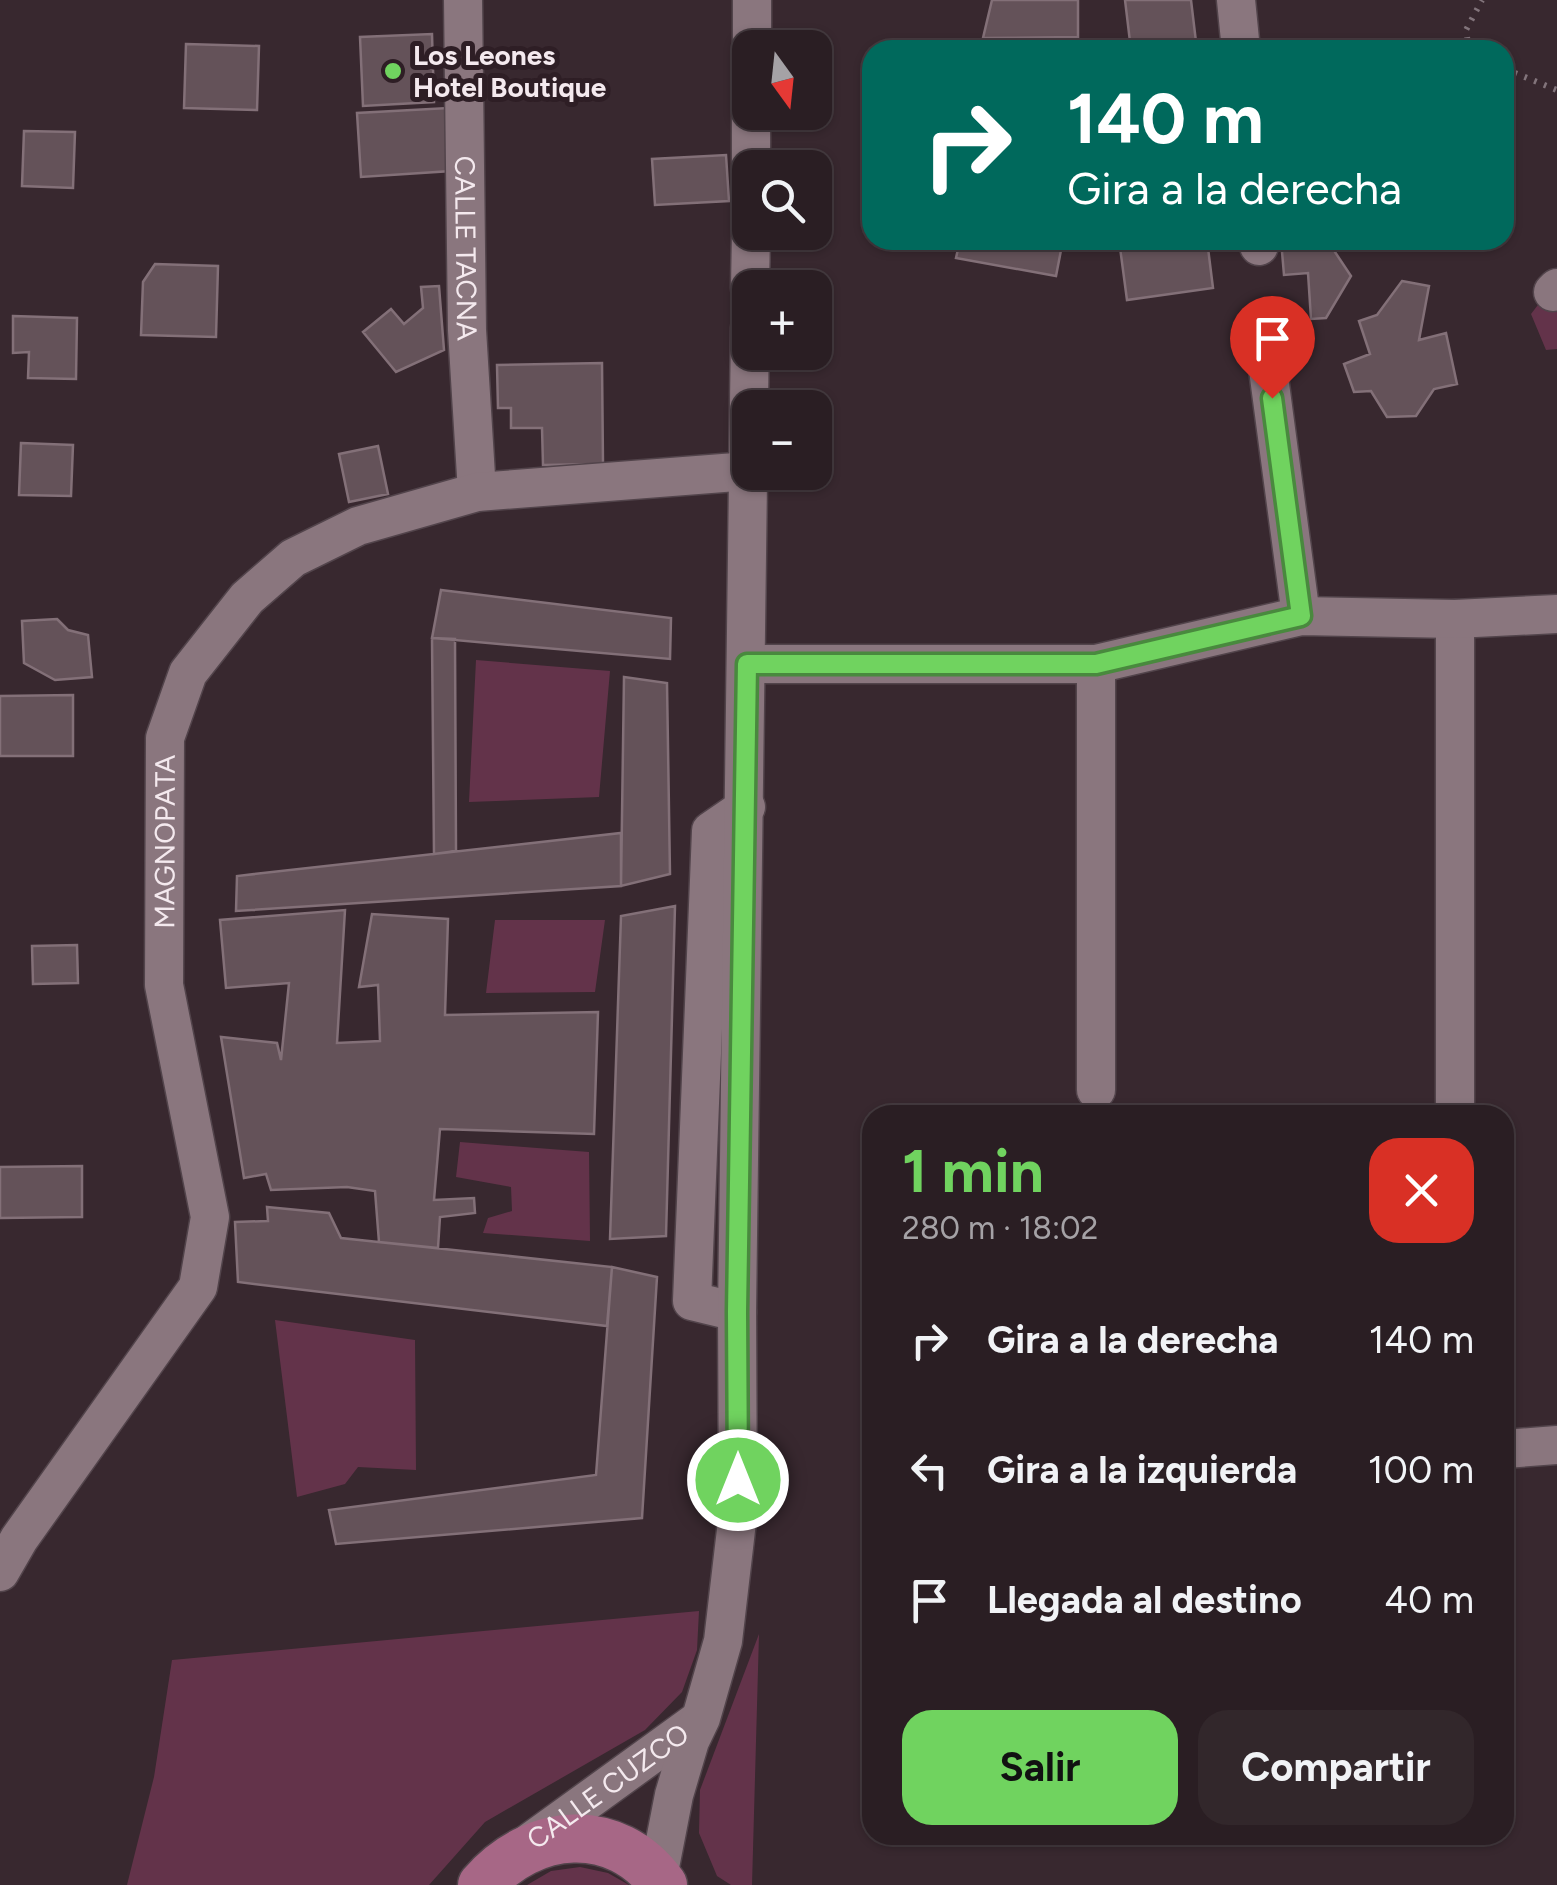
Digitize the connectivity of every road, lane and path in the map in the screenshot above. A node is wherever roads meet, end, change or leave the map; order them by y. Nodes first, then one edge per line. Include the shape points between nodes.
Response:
1 (463, 0) edge
2 (752, 0) edge
3 (1236, 0) edge
4 (1482, 0) edge
5 (752, 30) edge
6 (1239, 40) edge
7 (1468, 40) edge
8 (1514, 73) edge
9 (1557, 90) edge
10 (1267, 362) dead end
11 (732, 471) edge
12 (749, 490) edge
13 (477, 492) junction
14 (1557, 614) edge
15 (1301, 616) junction
16 (1454, 619) junction
17 (747, 664) junction
18 (1096, 664) junction
19 (1096, 1090) dead end
20 (1455, 1105) edge
21 (1557, 1445) edge
22 (1514, 1449) edge
23 (0, 1572) edge
24 (701, 1718) junction
25 (497, 1870) edge
26 (660, 1881) edge

1 - 13 street, CALLE TACNA via 466,330
2 - 5 street
3 - 6 street
4 - 7 path
8 - 9 path
10 - 15 street
11 - 13 street, MAGNOPATA
12 - 17 street, CALLE CUZCO
13 - 23 street, MAGNOPATA via 358,526 294,558 248,598 188,673 165,738 164,984 210,1217 198,1286
14 - 16 street
15 - 16 street
15 - 18 street
16 - 20 street
17 - 18 street
17 - 24 street, CALLE CUZCO via 738,1513 723,1641
18 - 19 street
21 - 22 street
24 - 25 street, CALLE CUZCO
24 - 26 street, CALLE CUZCO via 666,1822
25 - 26 main road via 545,1842 584,1838 637,1858

